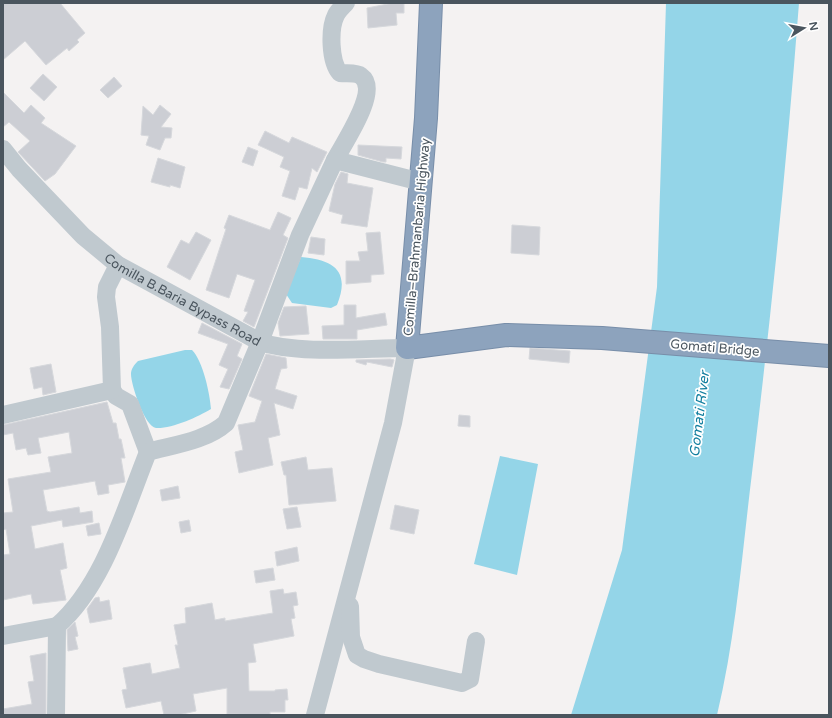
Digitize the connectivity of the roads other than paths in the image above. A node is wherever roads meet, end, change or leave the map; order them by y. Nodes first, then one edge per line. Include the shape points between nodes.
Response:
1 (346, 3) edge
2 (431, 3) edge
3 (3, 149) edge
4 (335, 160) junction
5 (421, 182) junction
6 (118, 266) junction
7 (602, 338) joint
8 (260, 342) junction
9 (407, 348) junction
10 (829, 356) edge
11 (112, 390) junction
12 (3, 415) edge
13 (148, 452) junction
14 (348, 596) junction
15 (57, 626) junction
16 (3, 636) edge
17 (476, 640) dead end
18 (56, 715) edge
19 (315, 715) edge

1 - 4 street via 335,16 332,35 333,59 340,73 357,74 365,80 368,87 365,101
2 - 5 highway, Comilla–Brahmanbaria Highway
3 - 6 street, Comilla B.Baria Bypass Road via 83,236
4 - 5 street
4 - 8 street via 300,235
5 - 9 highway, Comilla–Brahmanbaria Highway
6 - 8 street, Comilla B.Baria Bypass Road
6 - 11 street via 107,287 106,296 110,327
7 - 9 highway, Comilla–Brahmanbaria Highway via 506,335
7 - 10 highway, Gomati Bridge
8 - 9 street, Comilla B.Baria Bypass Road via 301,349
8 - 13 street via 226,423 205,436
9 - 14 street via 393,423
11 - 12 street
11 - 13 street via 116,396 130,404
13 - 15 street via 100,570 70,615
14 - 17 street via 353,647 357,655 364,660 462,683 470,679
14 - 19 street
15 - 16 street
15 - 18 street

